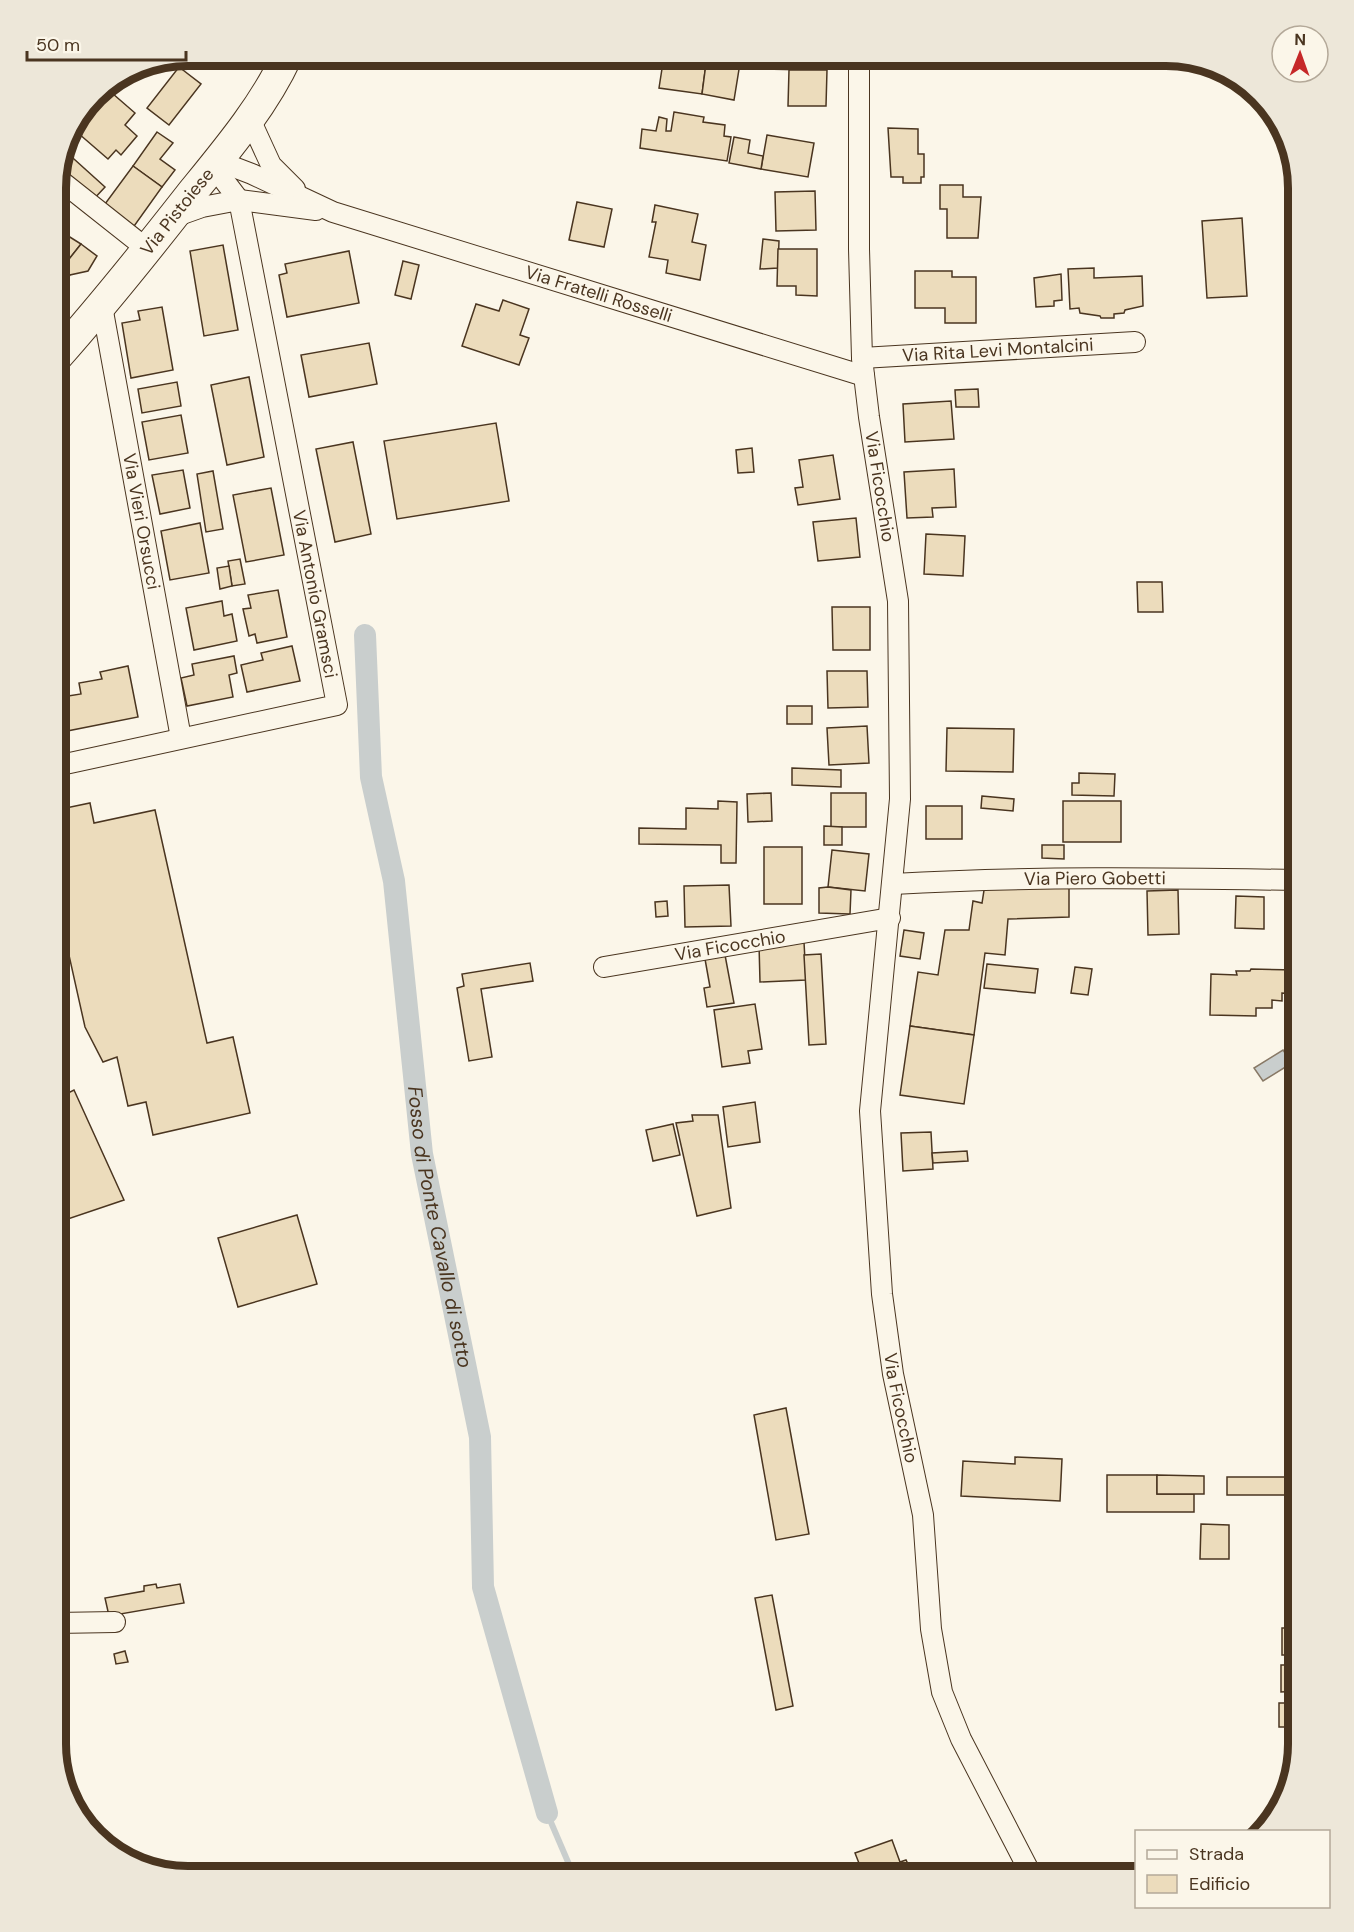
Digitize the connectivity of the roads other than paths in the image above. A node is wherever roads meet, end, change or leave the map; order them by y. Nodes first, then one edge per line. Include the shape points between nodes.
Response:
1 (282, 66) edge
2 (859, 66) edge
3 (249, 117) junction
4 (218, 161) junction
5 (66, 185) edge
6 (239, 200) junction
7 (333, 212) junction
8 (172, 218) junction
9 (147, 249) junction
10 (102, 306) junction
11 (1135, 342) dead end
12 (66, 347) edge
13 (863, 367) junction
14 (181, 738) junction
15 (66, 764) edge
16 (1288, 880) edge
17 (893, 884) junction
18 (890, 918) junction
19 (604, 967) dead end
20 (66, 1623) edge
21 (115, 1623) dead end
22 (1027, 1866) edge

1 - 3 main road, Via Pistoiese
2 - 13 street, Via Ficocchio
3 - 4 main road, Via Pistoiese
3 - 7 street, Via Fratelli Rosselli via 271,165 294,188
4 - 6 street via 223,179
4 - 7 street, Via Fratelli Rosselli
4 - 8 main road, Via Pistoiese
5 - 9 street
6 - 7 street, Via Fratelli Rosselli
6 - 8 street, Via Fratelli Rosselli
6 - 14 street, Via Antonio Gramsci via 337,705
7 - 13 street, Via Fratelli Rosselli
8 - 9 main road, Via Pistoiese
9 - 10 main road, Via Pistoiese
10 - 12 main road, Via Pistoiese
10 - 14 street, Via Vieri Orsucci
11 - 13 street, Via Rita Levi Montalcini
13 - 17 street, Via Ficocchio via 898,601 900,799
14 - 15 street, Via Antonio Gramsci
16 - 17 street, Via Piero Gobetti via 992,878
17 - 18 street, Via Ficocchio
18 - 19 street, Via Ficocchio
18 - 22 street, Via Ficocchio via 870,1111 889,1354 923,1515 931,1629 942,1692 961,1739
20 - 21 street

